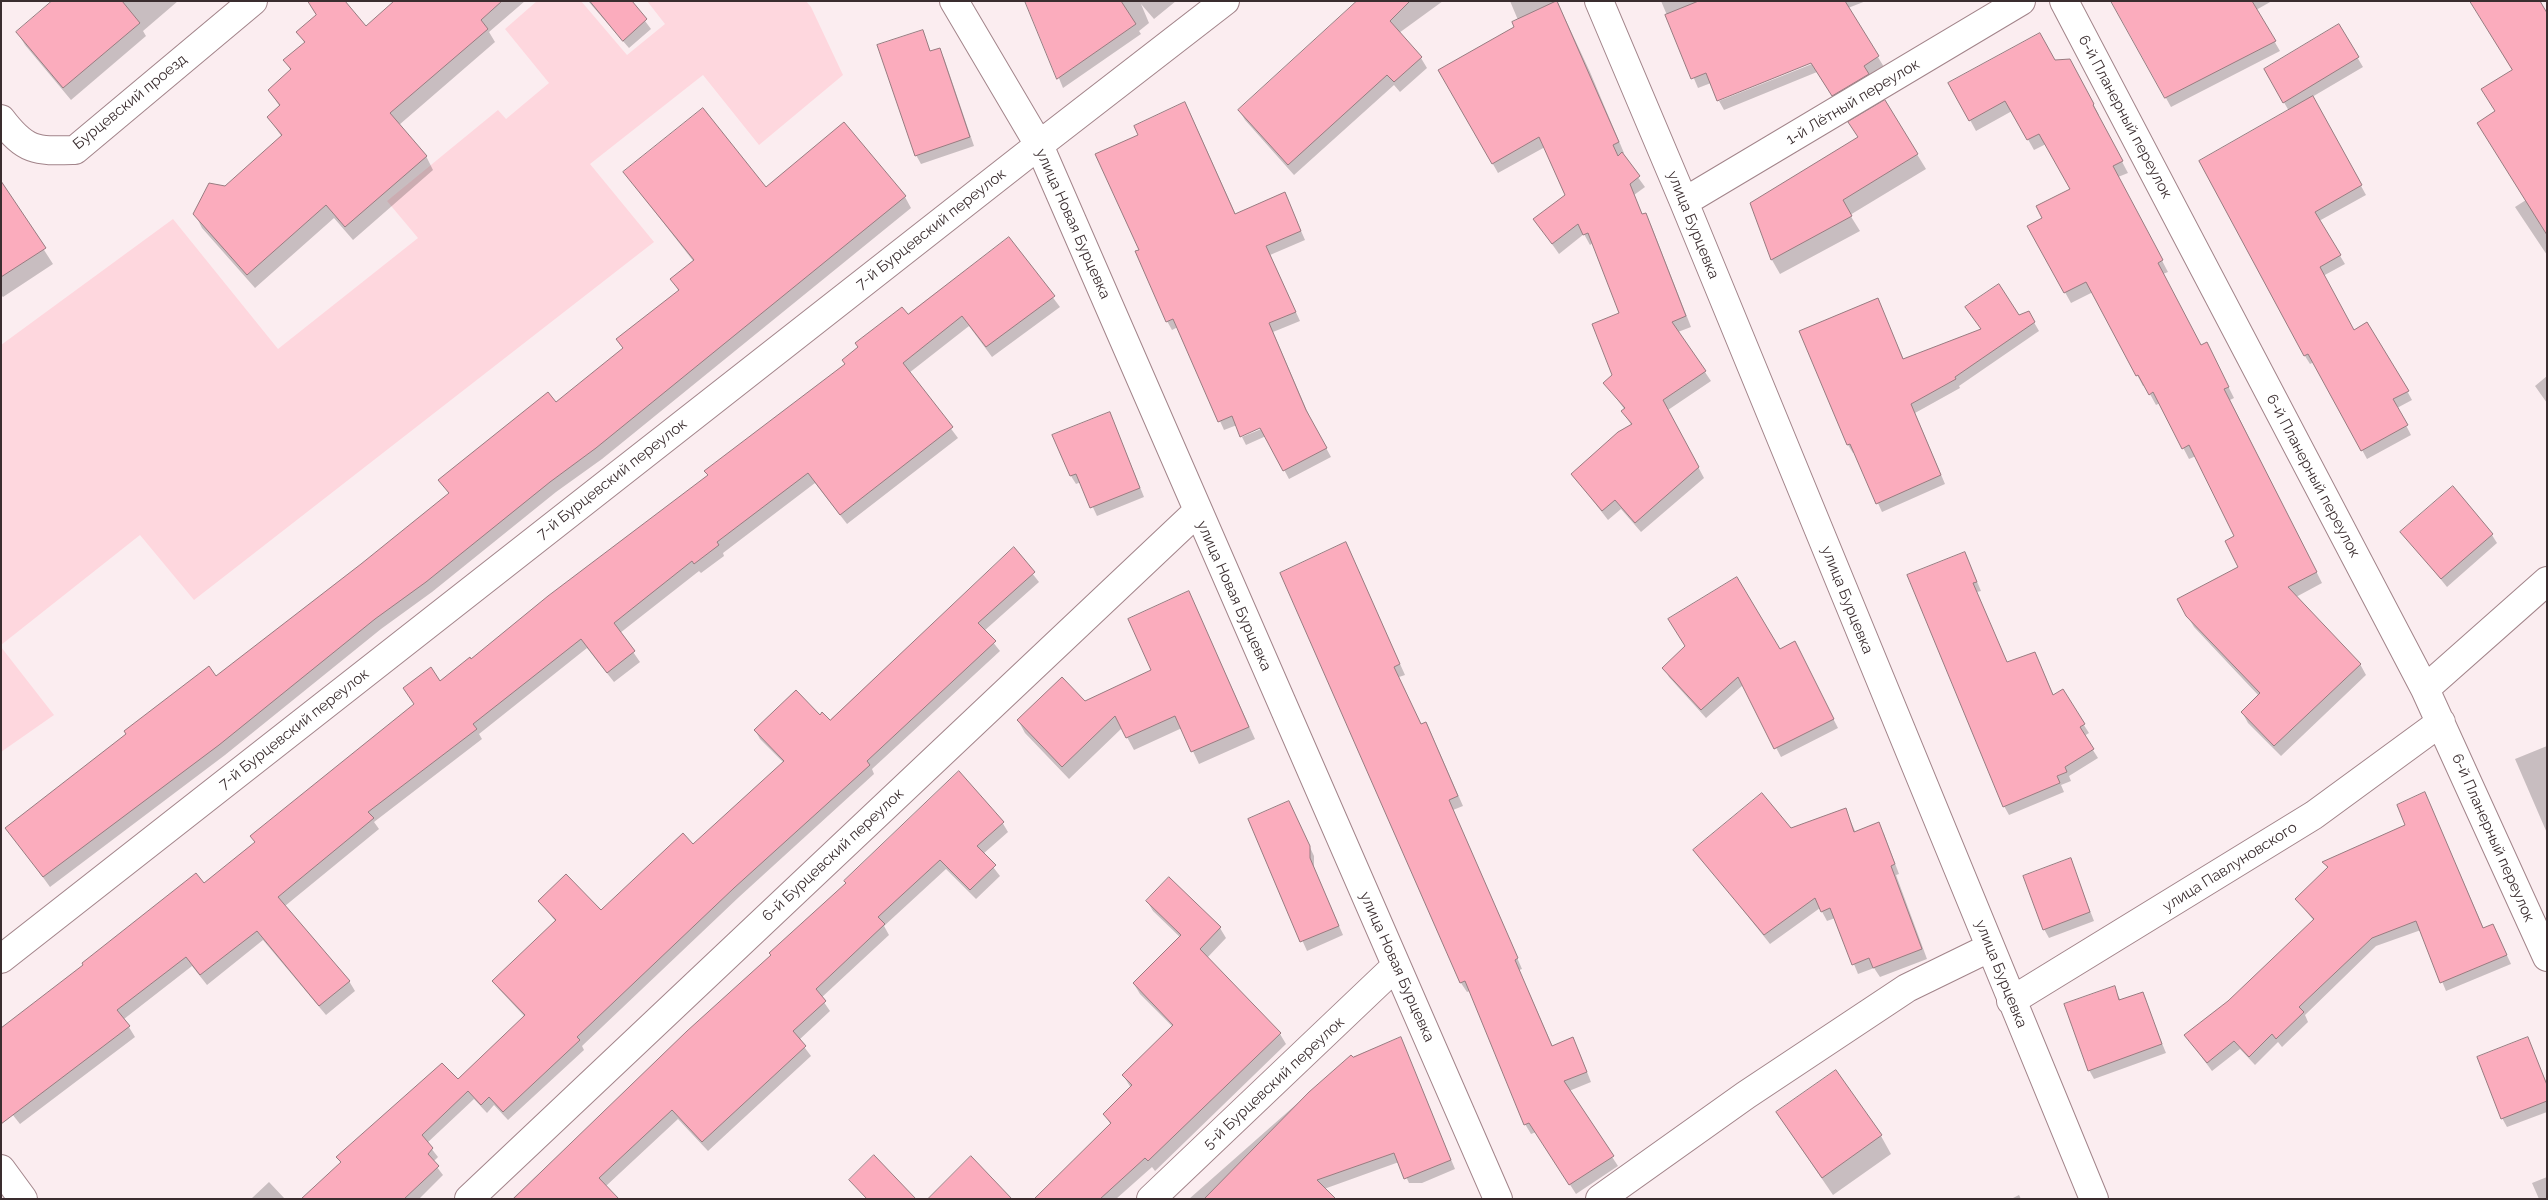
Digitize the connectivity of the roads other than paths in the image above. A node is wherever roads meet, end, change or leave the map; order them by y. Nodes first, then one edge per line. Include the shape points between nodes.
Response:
1 (253, 1) edge
2 (954, 1) edge
3 (1225, 1) edge
4 (1599, 1) edge
5 (2021, 1) edge
6 (2064, 1) edge
7 (1, 120) edge
8 (1039, 145) junction
9 (1684, 202) junction
10 (1198, 511) junction
11 (2547, 581) edge
12 (2425, 689) junction
13 (2441, 722) junction
14 (1990, 948) junction
15 (2547, 957) edge
16 (1, 959) edge
17 (1396, 966) junction
18 (2012, 1001) junction
19 (1, 1169) edge
20 (23, 1199) edge
21 (468, 1199) edge
22 (1151, 1199) edge
23 (1498, 1199) edge
24 (1600, 1199) edge
25 (2094, 1199) edge

1 - 7 street, Бурцевский проезд via 75,150 44,151 17,140
2 - 8 street, улица Новая Бурцевка
3 - 8 street, 7-й Бурцевский переулок
4 - 9 street, улица Бурцевка
5 - 9 street, 1-й Лётный переулок
6 - 12 street, 6-й Планерный переулок
8 - 10 street, улица Новая Бурцевка
8 - 16 street, 7-й Бурцевский переулок
9 - 14 street, улица Бурцевка
10 - 17 street, улица Новая Бурцевка
10 - 21 street, 6-й Бурцевский переулок
11 - 12 street
12 - 13 street, 6-й Планерный переулок
13 - 15 street, 6-й Планерный переулок
13 - 18 street, улица Павлуновского via 2314,815
14 - 18 street, улица Бурцевка
14 - 24 street via 1907,988 1746,1095
17 - 22 street, 5-й Бурцевский переулок
17 - 23 street, улица Новая Бурцевка
18 - 25 street, улица Бурцевка
19 - 20 street

